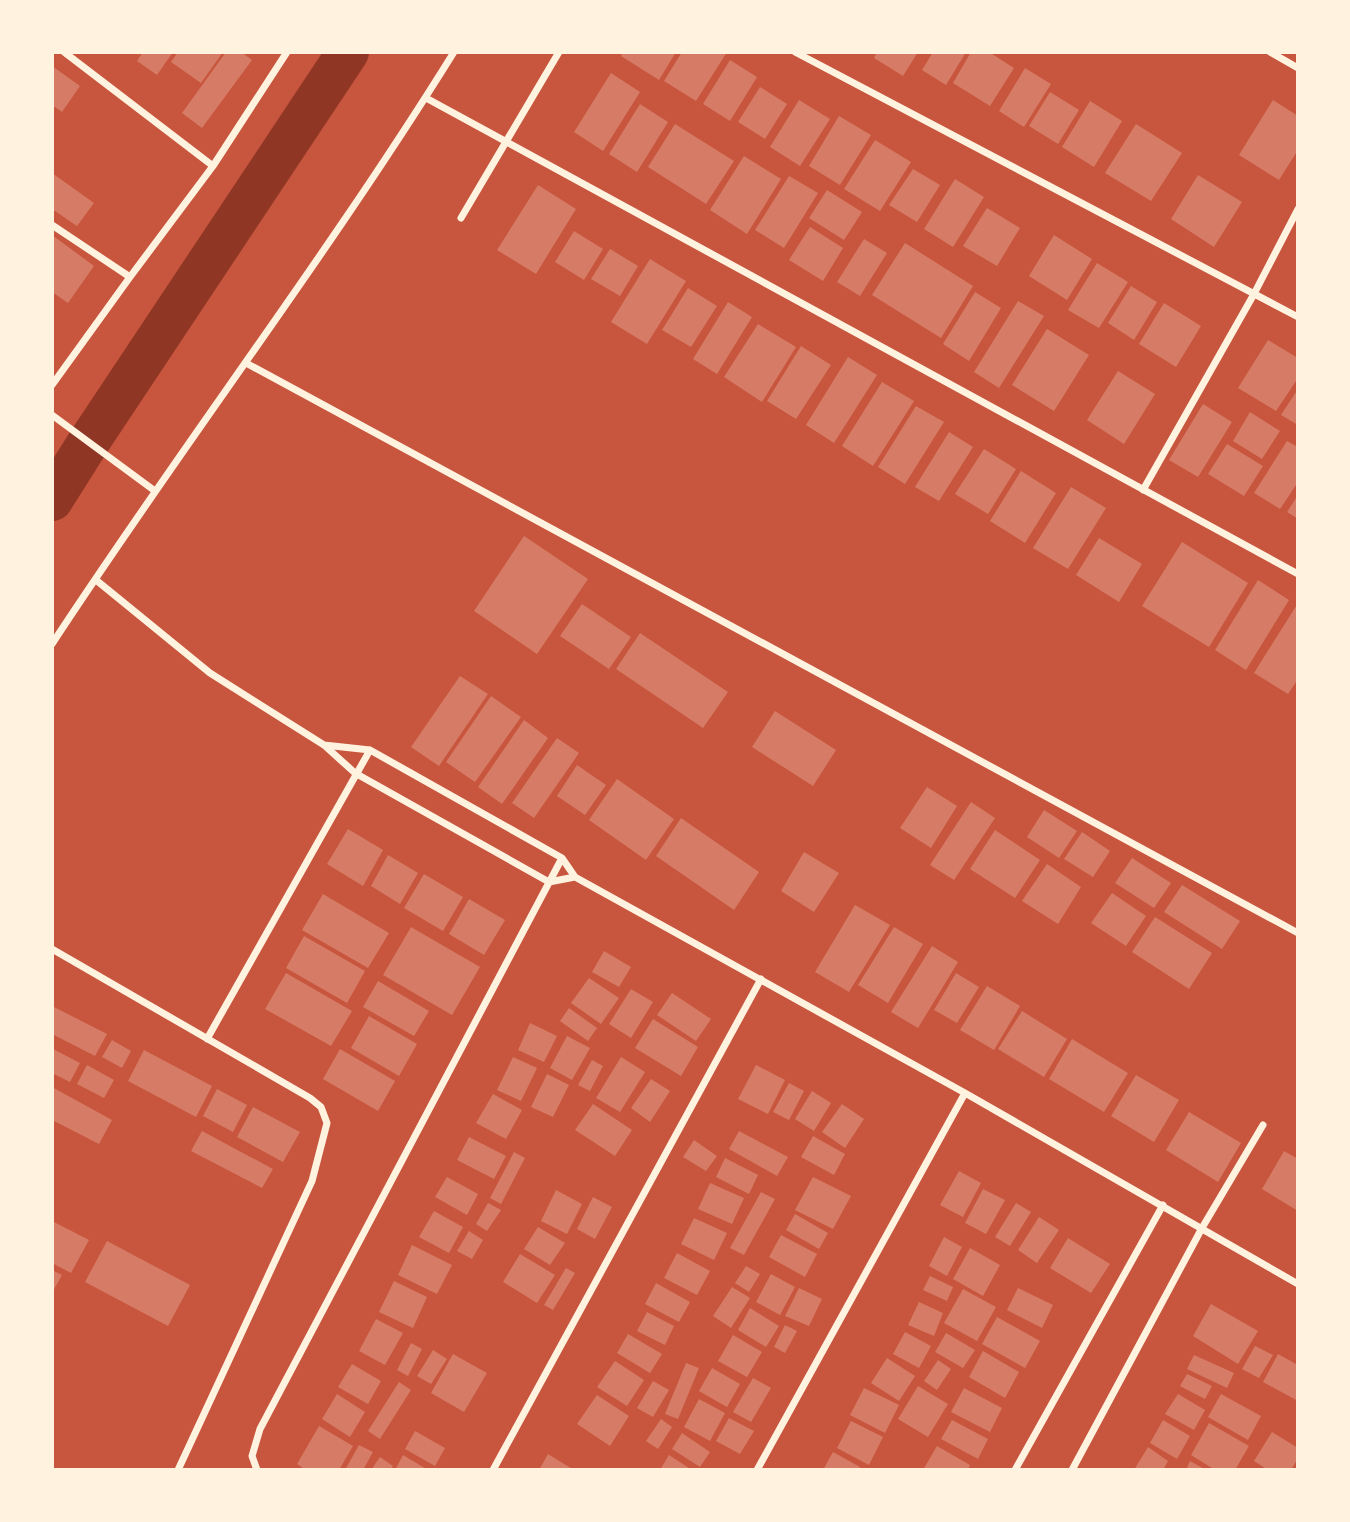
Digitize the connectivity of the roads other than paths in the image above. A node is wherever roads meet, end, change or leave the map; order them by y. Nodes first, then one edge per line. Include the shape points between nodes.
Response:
1 (64, 52) edge
2 (287, 52) edge
3 (454, 52) edge
4 (559, 52) edge
5 (795, 52) edge
6 (1269, 52) edge
7 (1297, 68) edge
8 (426, 98) junction
9 (508, 143) junction
10 (212, 166) junction
11 (1297, 209) edge
12 (461, 218) dead end
13 (52, 225) edge
14 (130, 276) junction
15 (1254, 294) junction
16 (1297, 317) edge
17 (246, 363) junction
18 (52, 386) edge
19 (52, 415) edge
20 (1143, 490) junction
21 (155, 491) junction
22 (1297, 574) edge
23 (96, 580) junction
24 (52, 644) edge
25 (324, 745) junction
26 (370, 750) junction
27 (355, 773) junction
28 (562, 858) junction
29 (575, 877) junction
30 (549, 882) junction
31 (1297, 933) edge
32 (52, 949) edge
33 (761, 979) junction
34 (207, 1039) junction
35 (965, 1093) junction
36 (1263, 1125) dead end
37 (1163, 1206) junction
38 (1202, 1228) junction
39 (1297, 1284) edge
40 (178, 1469) edge
41 (257, 1469) edge
42 (493, 1469) edge
43 (757, 1469) edge
44 (1015, 1469) edge
45 (1072, 1469) edge

1 - 10 street
2 - 10 street
3 - 8 street
4 - 9 street
5 - 15 street
6 - 7 street
8 - 9 street
8 - 17 street
9 - 12 street
9 - 20 street
10 - 14 street
11 - 15 street
13 - 14 street
14 - 18 street
15 - 16 street
15 - 20 street
17 - 21 street
17 - 31 street
19 - 21 street
20 - 22 street
21 - 23 street
23 - 24 street
23 - 25 street via 210,673
25 - 26 street
25 - 27 street
26 - 27 street
26 - 28 street
27 - 30 street
27 - 34 street
28 - 29 street
28 - 30 street
29 - 30 street
29 - 33 street
30 - 41 street via 260,1429 252,1456
32 - 34 street
33 - 35 street
33 - 42 street
34 - 40 street via 310,1098 321,1107 327,1123 312,1181
35 - 37 street
35 - 43 street
36 - 38 street
37 - 38 street
37 - 44 street
38 - 39 street
38 - 45 street

